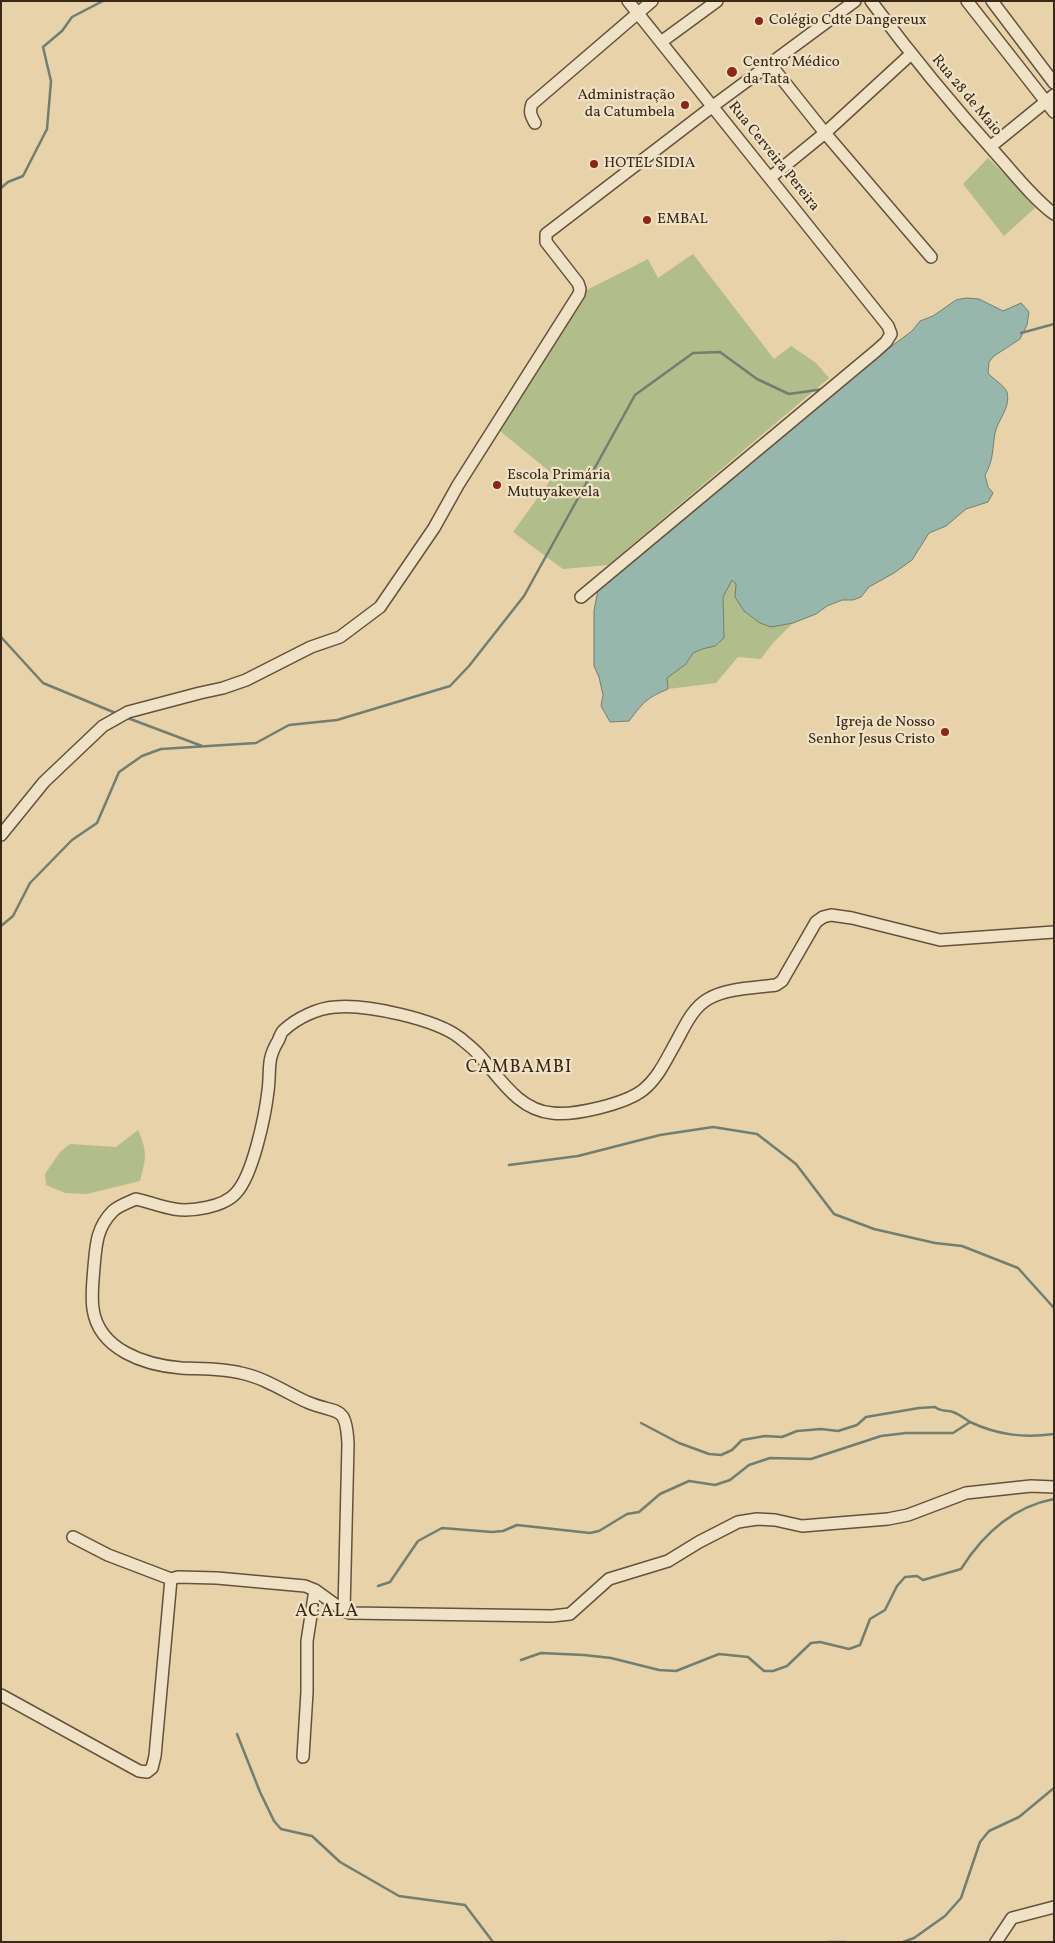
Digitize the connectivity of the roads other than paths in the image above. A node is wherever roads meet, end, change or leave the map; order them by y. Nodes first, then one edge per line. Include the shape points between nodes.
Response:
1 (628, 1) edge
2 (652, 1) edge
3 (717, 1) edge
4 (855, 1) edge
5 (870, 1) edge
6 (967, 1) edge
7 (992, 1) edge
8 (838, 6) edge
9 (638, 14) junction
10 (661, 42) junction
11 (911, 54) junction
12 (770, 64) junction
13 (1054, 83) edge
14 (1049, 99) edge
15 (713, 106) junction
16 (1054, 112) edge
17 (535, 123) dead end
18 (825, 133) junction
19 (990, 147) junction
20 (771, 178) junction
21 (1054, 214) edge
22 (931, 257) dead end
23 (581, 597) dead end
24 (1, 835) edge
25 (1054, 932) edge
26 (1054, 1488) edge
27 (73, 1537) dead end
28 (171, 1579) junction
29 (315, 1590) junction
30 (344, 1611) junction
31 (1, 1695) edge
32 (303, 1757) dead end
33 (1054, 1907) edge
34 (996, 1942) edge

1 - 9 street, Rua Cerveira Pereira
2 - 9 street
3 - 10 street
4 - 8 street
5 - 11 street, Rua 28 de Maio
6 - 14 street
7 - 13 street
8 - 12 street
9 - 10 street, Rua Cerveira Pereira
9 - 17 street via 532,104 530,115
10 - 15 street, Rua Cerveira Pereira
11 - 18 street
11 - 19 street, Rua 28 de Maio
12 - 15 street
12 - 18 street
14 - 16 street
14 - 19 street
15 - 20 street, Rua Cerveira Pereira
15 - 24 street via 546,234 546,242 578,283 579,294 434,528 380,608 340,637 311,647 246,680 128,712 103,726 44,782
18 - 20 street
18 - 22 street
19 - 21 street, Rua 28 de Maio
20 - 23 street, Rua Cerveira Pereira via 891,334 839,382
25 - 30 street via 940,940 852,918 823,917 816,922 782,981 707,999 692,1015 661,1069 643,1090 628,1098 578,1113 550,1113 527,1105 459,1037 424,1020 371,1009 335,1007 314,1012 283,1031 271,1053 267,1101 255,1150 246,1177 235,1194 210,1207 175,1209 136,1199 113,1211 97,1236 93,1310 104,1336 134,1357 179,1368 240,1373 342,1413 348,1444
26 - 30 street via 1031,1486 966,1493 916,1513 888,1519 802,1526 775,1520 738,1522 668,1562 609,1580 570,1614 368,1614
27 - 28 street via 108,1555
28 - 29 street via 234,1579
28 - 31 street via 155,1756 152,1768 147,1772
29 - 30 street
29 - 32 street via 307,1640
33 - 34 street via 1012,1918

